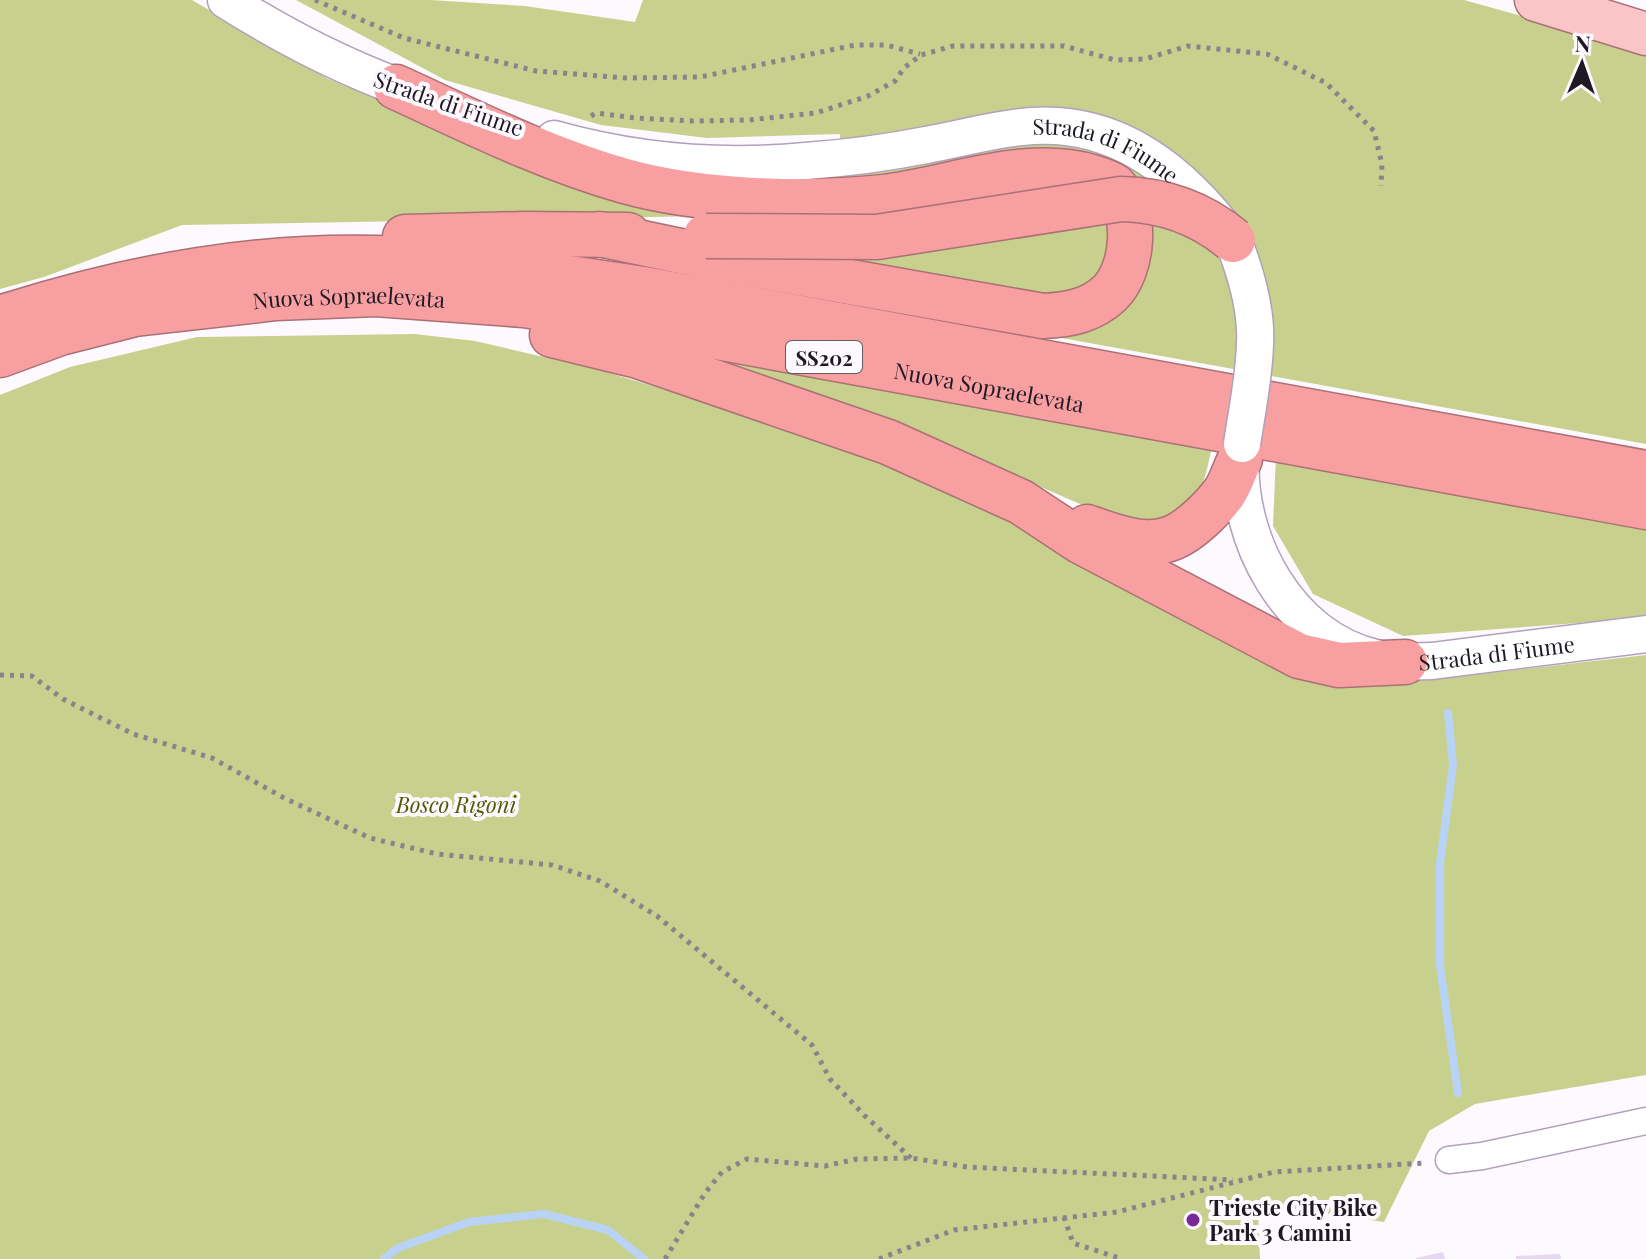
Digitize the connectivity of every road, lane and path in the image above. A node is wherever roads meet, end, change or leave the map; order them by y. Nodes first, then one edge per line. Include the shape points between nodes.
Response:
1 (226, 0) edge
2 (315, 0) edge
3 (1536, 0) edge
4 (1646, 34) edge
5 (921, 55) junction
6 (396, 87) junction
7 (566, 142) junction
8 (1381, 186) dead end
9 (599, 234) junction
10 (1233, 240) junction
11 (129, 298) junction
12 (0, 318) edge
13 (0, 355) edge
14 (1241, 452) junction
15 (1646, 473) edge
16 (1021, 502) junction
17 (1646, 507) edge
18 (1646, 634) edge
19 (1405, 662) junction
20 (0, 675) edge
21 (1646, 1121) edge
22 (911, 1158) junction
23 (1449, 1160) joint
24 (1233, 1180) junction
25 (1064, 1217) junction
26 (665, 1259) edge
27 (879, 1259) edge
28 (1122, 1259) edge

1 - 6 main road, Strada di Fiume via 340,64
2 - 5 path via 404,38 536,71 700,77 855,45 886,45
3 - 4 main road
5 - 7 path via 895,81 868,96 816,113 693,121 596,113 583,120
5 - 8 path via 953,46 1064,46 1115,60 1145,59 1188,46 1267,54 1326,83 1374,131
6 - 7 main road, Strada di Fiume
6 - 9 highway via 479,126 625,182 707,195 791,201 883,197 1033,170 1093,177 1112,184 1122,198 1129,251 1112,292 1092,307 1043,316
7 - 10 main road, Strada di Fiume, bridge via 623,155 747,165 840,158 1034,126 1073,127 1134,147 1164,166 1199,197
9 - 10 highway, bridge via 877,237 1121,199 1171,205 1213,223
9 - 11 highway via 384,237 278,247
10 - 14 main road, Strada di Fiume, bridge via 1245,271 1256,343
11 - 12 highway, Nuova Sopraelevata / SS202
11 - 13 highway, Nuova Sopraelevata / SS202 via 60,333
11 - 15 highway, Nuova Sopraelevata / SS202 via 193,270 284,260 401,259 528,272
11 - 16 highway via 369,311 549,335 638,356 847,427
11 - 17 highway, Nuova Sopraelevata / SS202 via 376,294 524,305
14 - 16 highway via 1225,492 1172,538 1120,538
14 - 19 main road, Strada di Fiume via 1251,529 1275,584 1291,606 1351,650
16 - 19 highway via 1080,541 1299,656 1339,665
18 - 19 main road, Strada di Fiume
20 - 22 path via 32,676 63,699 133,734 212,758 370,838 437,854 552,865 600,881 657,916 812,1045 830,1079
21 - 23 street
22 - 24 path via 967,1167
22 - 26 path via 857,1159 825,1166 747,1159 722,1172
23 - 24 path via 1274,1172
24 - 25 path via 1117,1212
25 - 27 path via 954,1230
25 - 28 path via 1073,1243

